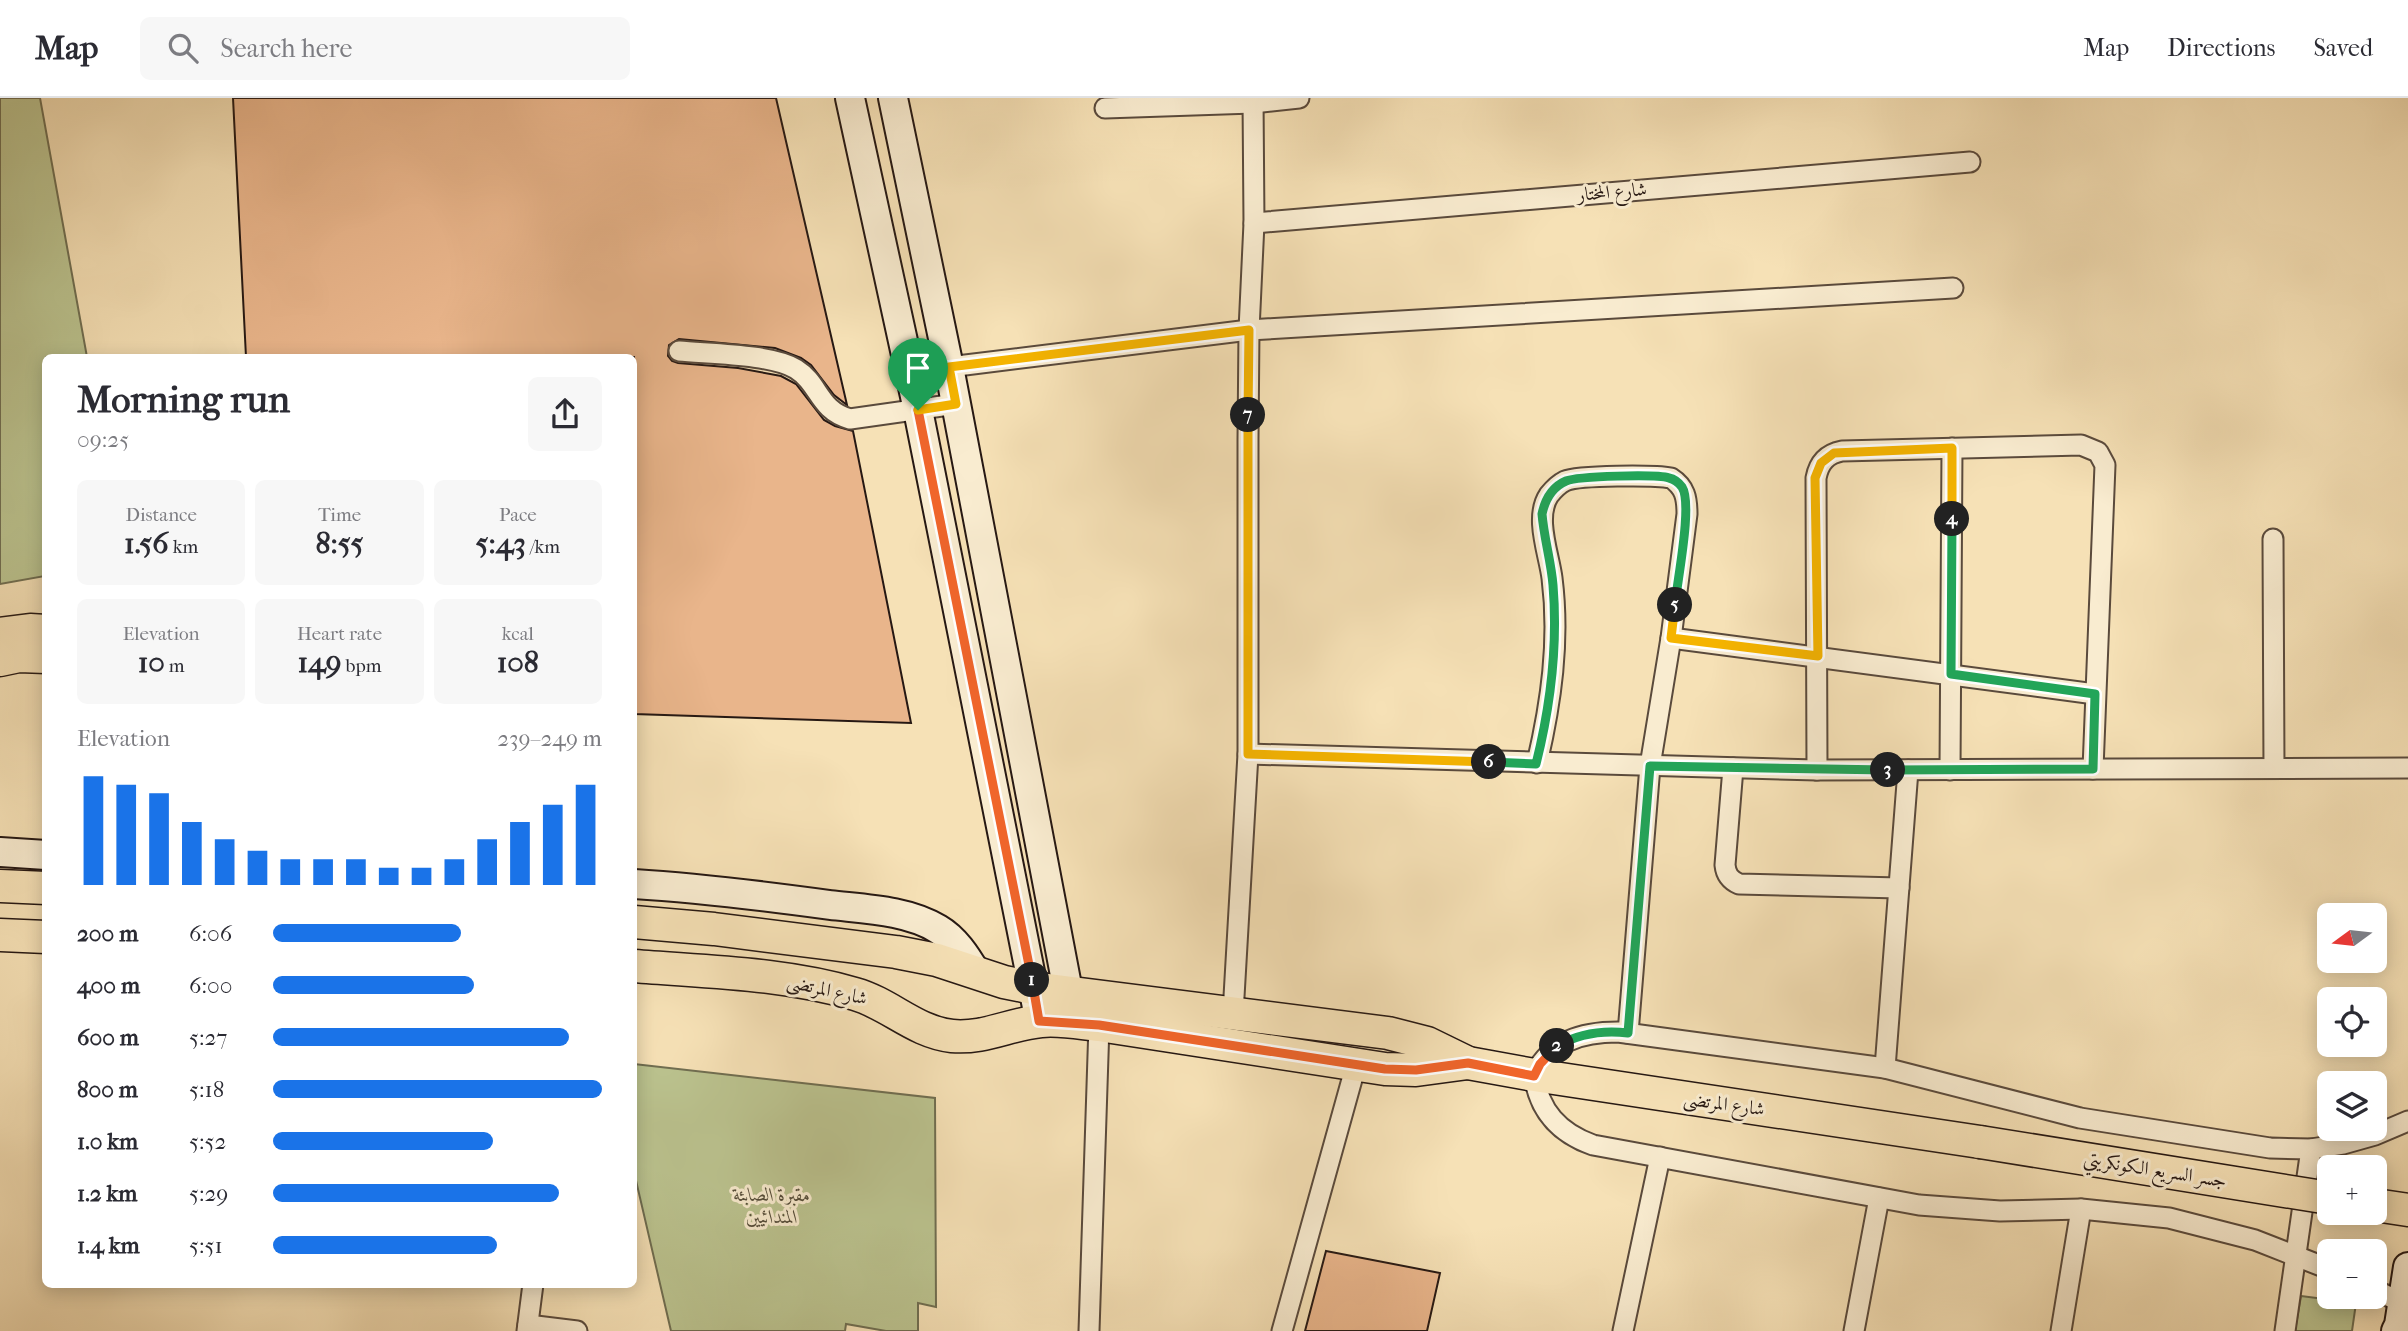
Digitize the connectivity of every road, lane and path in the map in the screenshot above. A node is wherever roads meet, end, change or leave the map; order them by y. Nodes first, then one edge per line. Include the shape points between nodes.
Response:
1 (850, 98) edge
2 (893, 98) edge
3 (1299, 98) edge
4 (1253, 101) edge
5 (1105, 108) dead end
6 (1970, 162) dead end
7 (1254, 223) junction
8 (1953, 288) dead end
9 (1249, 330) junction
10 (679, 351) dead end
11 (949, 367) junction
12 (956, 404) junction
13 (918, 410) junction
14 (1952, 448) junction
15 (2273, 539) dead end
16 (42, 631) edge
17 (0, 634) edge
18 (1671, 638) junction
19 (1818, 656) junction
20 (42, 657) edge
21 (0, 660) edge
22 (1951, 674) junction
23 (2095, 694) junction
24 (1248, 754) junction
25 (1536, 764) junction
26 (1650, 766) junction
27 (1733, 768) junction
28 (2274, 768) junction
29 (2408, 768) edge
30 (1817, 769) junction
31 (2093, 769) junction
32 (1908, 770) junction
33 (1950, 770) junction
34 (0, 852) edge
35 (42, 855) edge
36 (637, 884) edge
37 (0, 886) edge
38 (42, 888) edge
39 (1899, 888) junction
40 (637, 922) edge
41 (0, 935) edge
42 (42, 937) edge
43 (637, 966) edge
44 (976, 972) junction
45 (1033, 988) junction
46 (1080, 1013) junction
47 (1233, 1014) junction
48 (1039, 1021) junction
49 (1628, 1033) junction
50 (1468, 1063) junction
51 (1356, 1065) junction
52 (1885, 1068) junction
53 (1534, 1076) junction
54 (2408, 1121) edge
55 (1980, 1142) joint
56 (2311, 1149) junction
57 (1660, 1157) junction
58 (2317, 1196) edge
59 (1879, 1198) junction
60 (2387, 1207) edge
61 (2081, 1209) junction
62 (2408, 1210) edge
63 (2297, 1254) junction
64 (2317, 1263) edge
65 (2408, 1267) edge
66 (532, 1288) edge
67 (2387, 1303) edge
68 (2401, 1319) edge
69 (527, 1328) edge
70 (578, 1331) edge
71 (1089, 1331) edge
72 (1282, 1331) edge
73 (1623, 1331) edge
74 (1854, 1331) edge
75 (2061, 1331) edge
76 (2285, 1331) edge

1 - 13 street
2 - 11 street
3 - 4 street
4 - 5 street
4 - 7 street
6 - 7 street, شارع المختار
7 - 9 street
8 - 9 street
9 - 11 street
9 - 24 street
10 - 13 street via 788,365 805,376 827,407 850,419
11 - 12 street
12 - 13 street
12 - 46 street
13 - 45 street
14 - 19 street via 1842,451 1821,463 1815,478
14 - 22 street
14 - 23 street via 2081,445 2093,448 2102,458
15 - 28 street
16 - 17 main road
18 - 19 street
18 - 25 street via 1687,503 1682,488 1664,477 1575,478 1556,487 1542,514 1555,649 1550,701
18 - 26 street
19 - 22 street
19 - 30 street
20 - 21 main road
22 - 23 street
22 - 33 street
23 - 31 street
24 - 25 street
24 - 47 street
25 - 26 street
26 - 27 street
26 - 49 street
27 - 30 street
27 - 39 street via 1725,865 1734,881
28 - 29 street
28 - 31 street
30 - 32 street
31 - 33 street
32 - 33 street
32 - 39 street
34 - 35 street
36 - 44 street via 903,916 946,935
37 - 38 main road
39 - 52 street
40 - 44 main road, شارع المرتضى via 896,952
41 - 42 main road
43 - 48 main road, شارع المرتضى via 746,975 846,991 879,1003 918,1027 950,1036 984,1035
44 - 45 main road, شارع المرتضى
45 - 46 main road, شارع المرتضى
45 - 48 street
46 - 47 main road, شارع المرتضى
46 - 48 main road, شارع المرتضى
46 - 51 main road, شارع المرتضى
46 - 71 street
47 - 50 main road, شارع المرتضى via 1408,1037
49 - 52 street
49 - 53 street via 1593,1032 1569,1040 1548,1054
50 - 51 main road, شارع المرتضى via 1408,1070
50 - 53 main road, شارع المرتضى
51 - 72 street
52 - 56 street via 2080,1118 2232,1143
53 - 55 main road, شارع المرتضى
53 - 57 street via 1540,1102 1567,1134 1593,1145
54 - 56 street via 2375,1135
55 - 58 main road, جسر السريع الكونكريتي, bridge
56 - 63 street
57 - 59 street
57 - 73 street
59 - 61 street via 1959,1209
59 - 74 street
60 - 62 main road
61 - 63 street via 2169,1218
61 - 75 street
63 - 64 street
63 - 76 street
65 - 68 street
66 - 69 street
67 - 68 street
69 - 70 street

